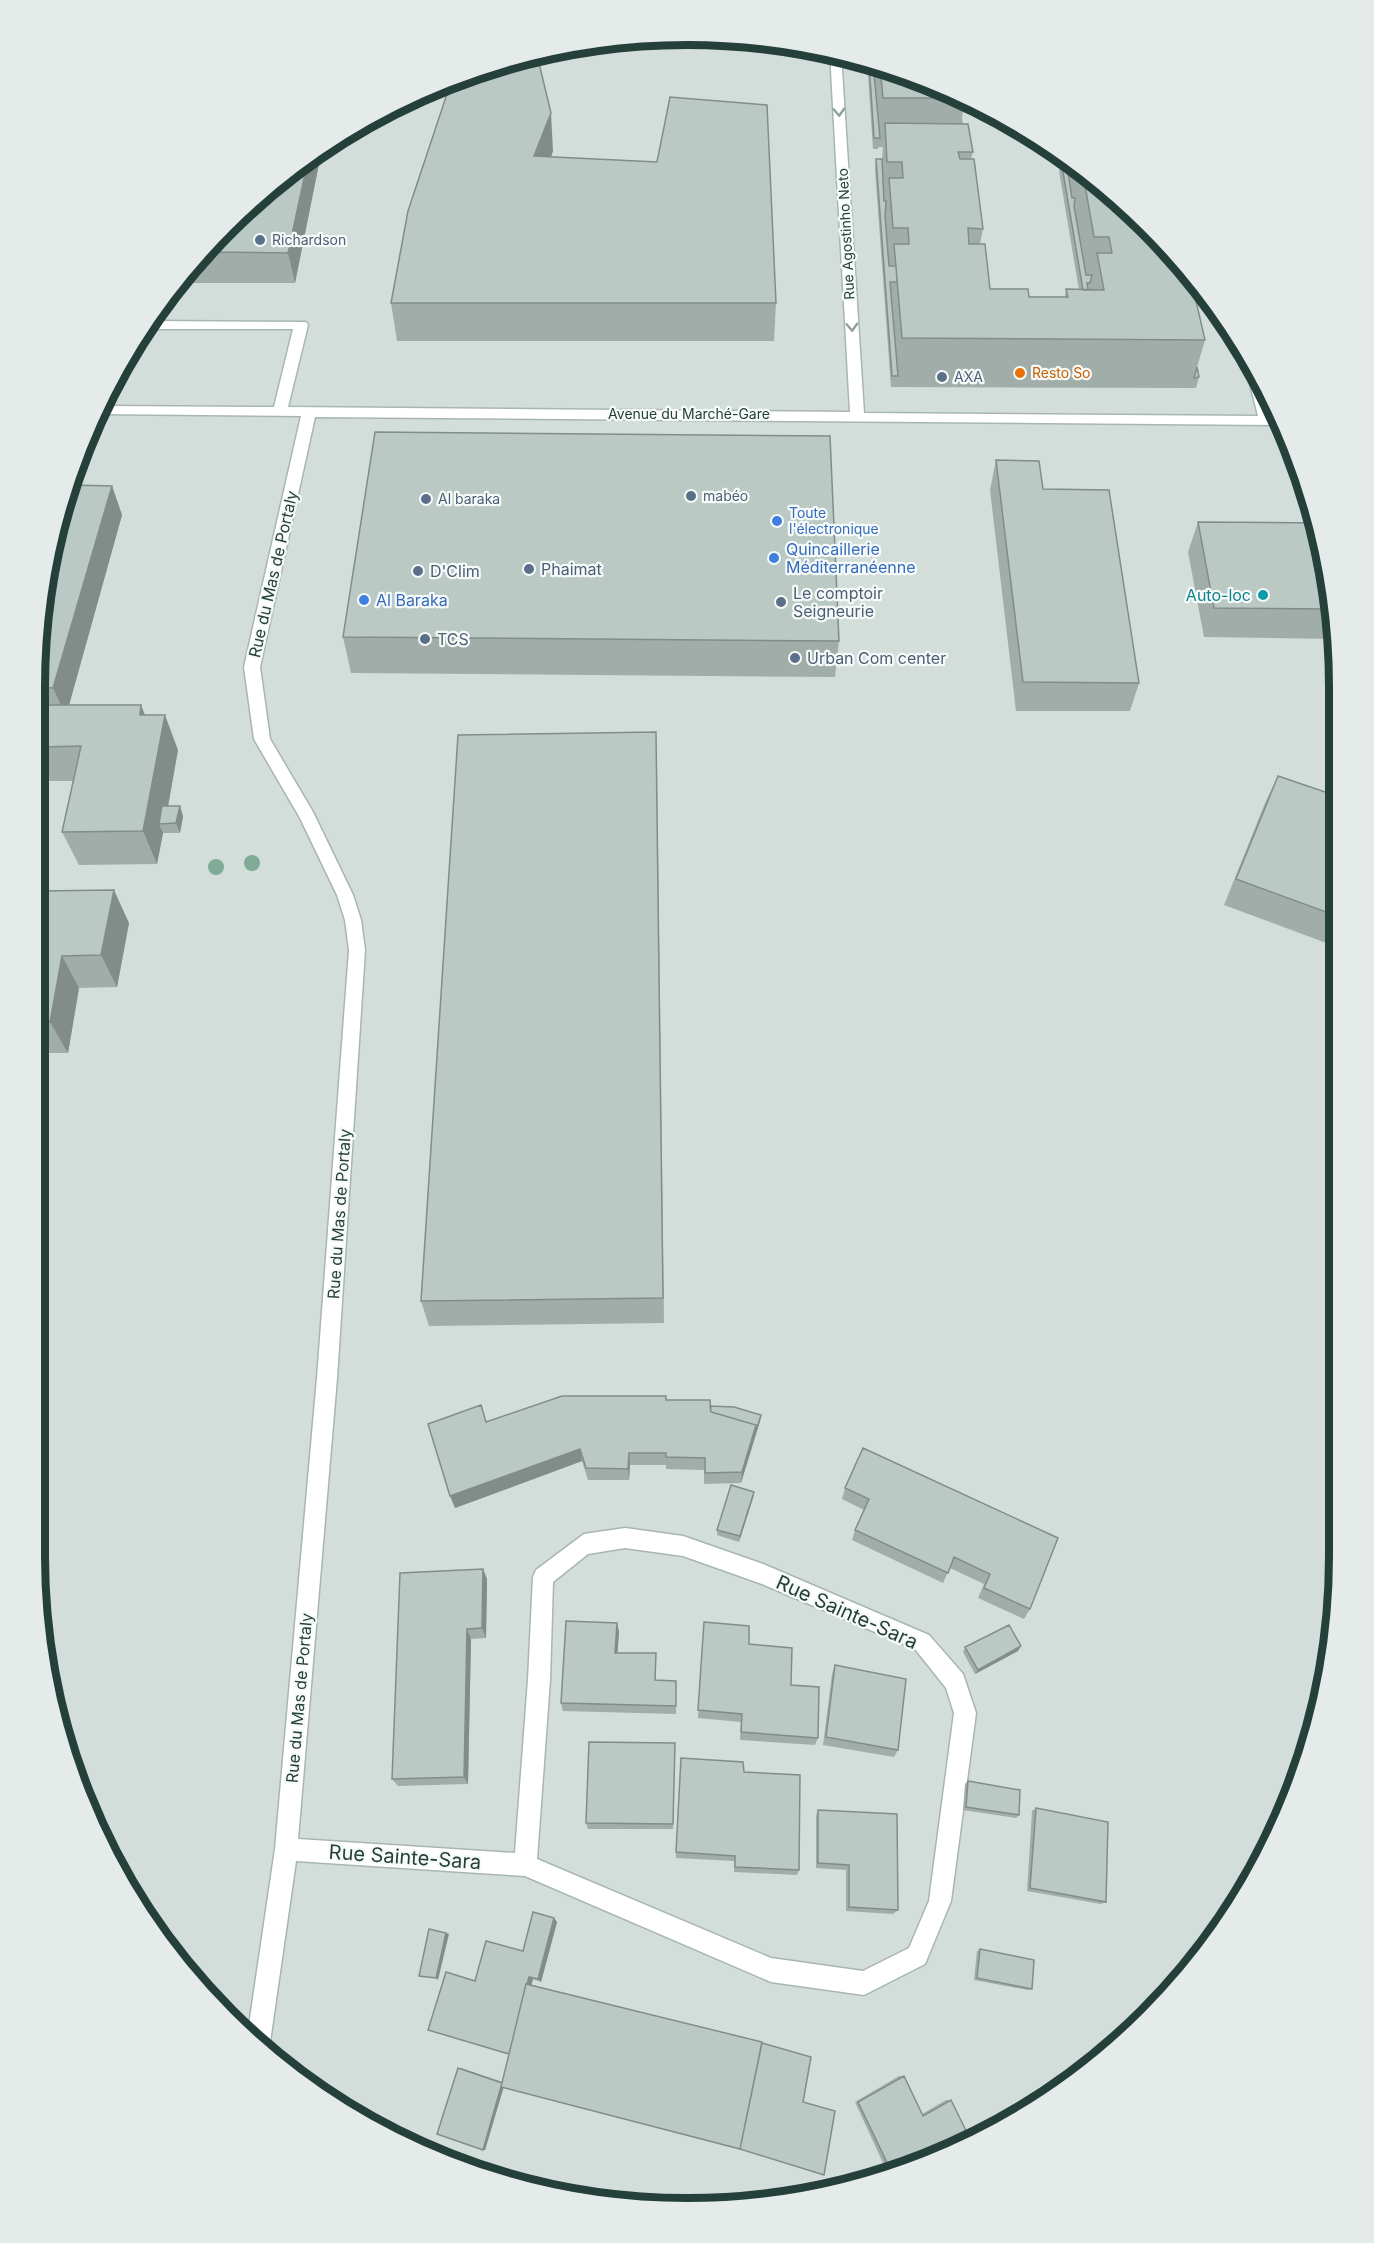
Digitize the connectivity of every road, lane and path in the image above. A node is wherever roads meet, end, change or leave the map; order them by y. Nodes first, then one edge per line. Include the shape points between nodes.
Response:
1 (836, 63) edge
2 (157, 325) edge
3 (108, 410) edge
4 (280, 412) junction
5 (309, 412) junction
6 (857, 416) junction
7 (1271, 421) edge
8 (286, 1849) junction
9 (525, 1865) junction
10 (259, 2034) edge

1 -> 6 street, Rue Agostinho Neto
2 - 4 street via 301,325
3 - 4 street, Avenue du Marché-Gare
4 - 5 street, Avenue du Marché-Gare
5 - 6 street, Avenue du Marché-Gare
5 - 8 street, Rue du Mas de Portaly via 252,667 262,739 307,816 345,896 357,950 326,1389
6 - 7 street, Avenue du Marché-Gare
8 - 9 street, Rue Sainte-Sara
8 - 10 street, Rue du Mas de Portaly
9 - 9 street, Rue Sainte-Sara via 543,1576 584,1544 625,1538 683,1546 763,1574 922,1642 955,1682 965,1713 940,1901 917,1956 864,1983 771,1970

